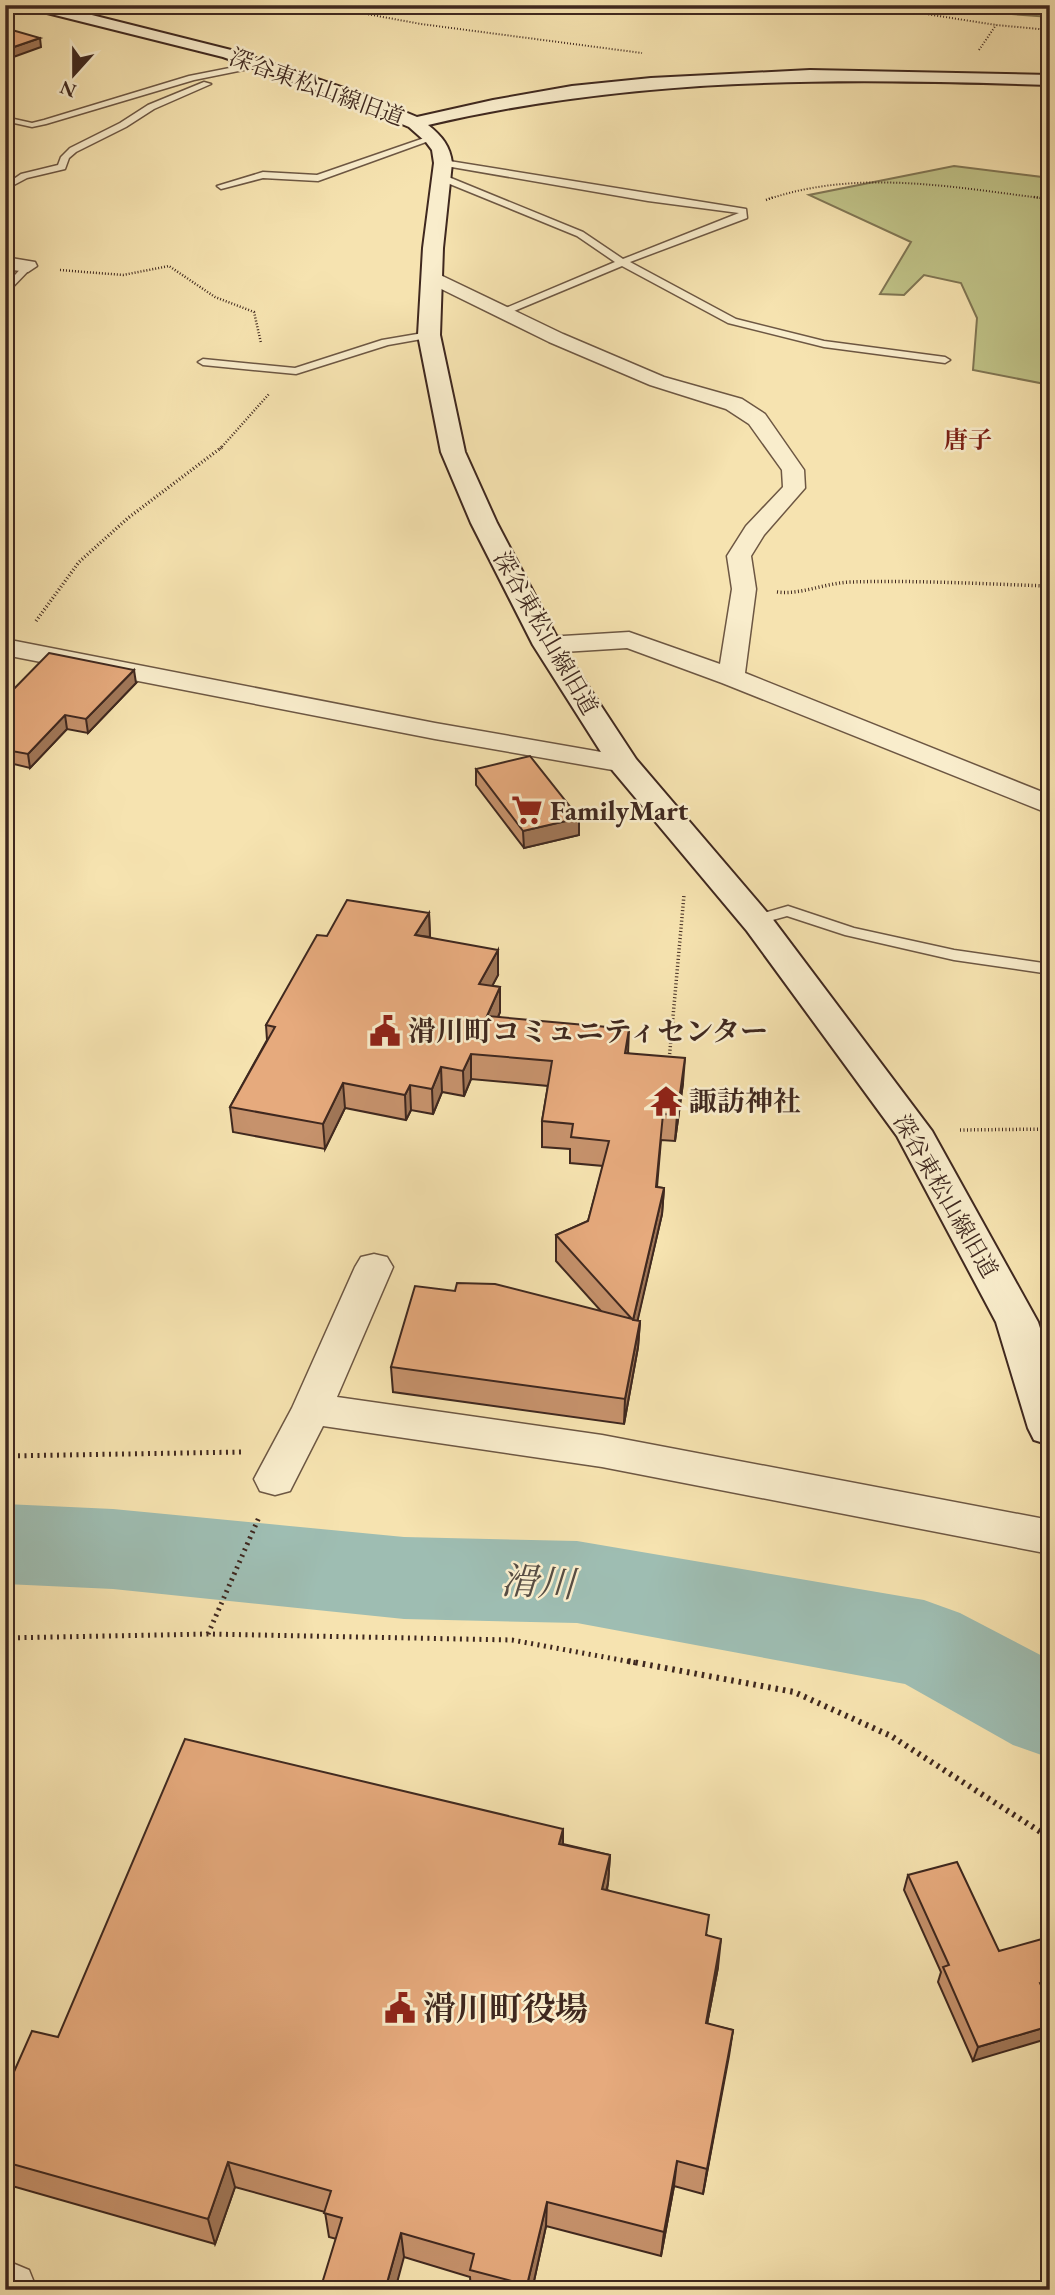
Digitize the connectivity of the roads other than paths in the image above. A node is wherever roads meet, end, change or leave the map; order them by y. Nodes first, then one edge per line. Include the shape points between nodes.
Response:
1 (32, 5) edge
2 (247, 67) junction
3 (1050, 80) edge
4 (5, 119) edge
5 (434, 151) junction
6 (12, 183) dead end
7 (221, 186) dead end
8 (622, 262) junction
9 (5, 263) edge
10 (28, 266) joint
11 (432, 277) junction
12 (5, 292) edge
13 (505, 312) junction
14 (429, 335) junction
15 (945, 360) dead end
16 (203, 362) dead end
17 (547, 645) junction
18 (9, 652) edge
19 (731, 677) junction
20 (624, 764) junction
21 (1050, 805) edge
22 (755, 920) junction
23 (1050, 969) edge
24 (374, 1267) dead end
25 (312, 1409) junction
26 (1050, 1428) edge
27 (283, 1465) road end
28 (1050, 1537) edge

1 - 2 street, 深谷東松山線旧道 via 193,43
2 - 4 lane via 192,78 46,122 32,125
2 - 5 street, 深谷東松山線旧道 via 358,99
2 - 6 lane via 151,107 73,150 62,167
3 - 5 street via 868,74 733,76 525,97
5 - 7 lane via 318,178 263,175
5 - 8 lane
5 - 8 lane via 648,198 744,211 744,216
5 - 11 street, 深谷東松山線旧道
8 - 13 lane
8 - 15 lane via 732,321 824,344
9 - 10 street
10 - 12 lane
11 - 13 street
11 - 14 street, 深谷東松山線旧道
13 - 19 street via 657,382 734,404 757,419 793,470 794,488 754,531 738,556 744,589
14 - 16 lane via 386,342 296,371
14 - 17 street, 深谷東松山線旧道 via 453,452
17 - 19 street via 629,640
17 - 20 street, 深谷東松山線旧道
18 - 20 street
19 - 21 street
20 - 22 street, 深谷東松山線旧道
22 - 23 lane via 789,911 915,947 997,964
22 - 26 street, 深谷東松山線旧道 via 913,1131 1017,1322
24 - 25 street
25 - 27 street
25 - 28 street via 602,1451

